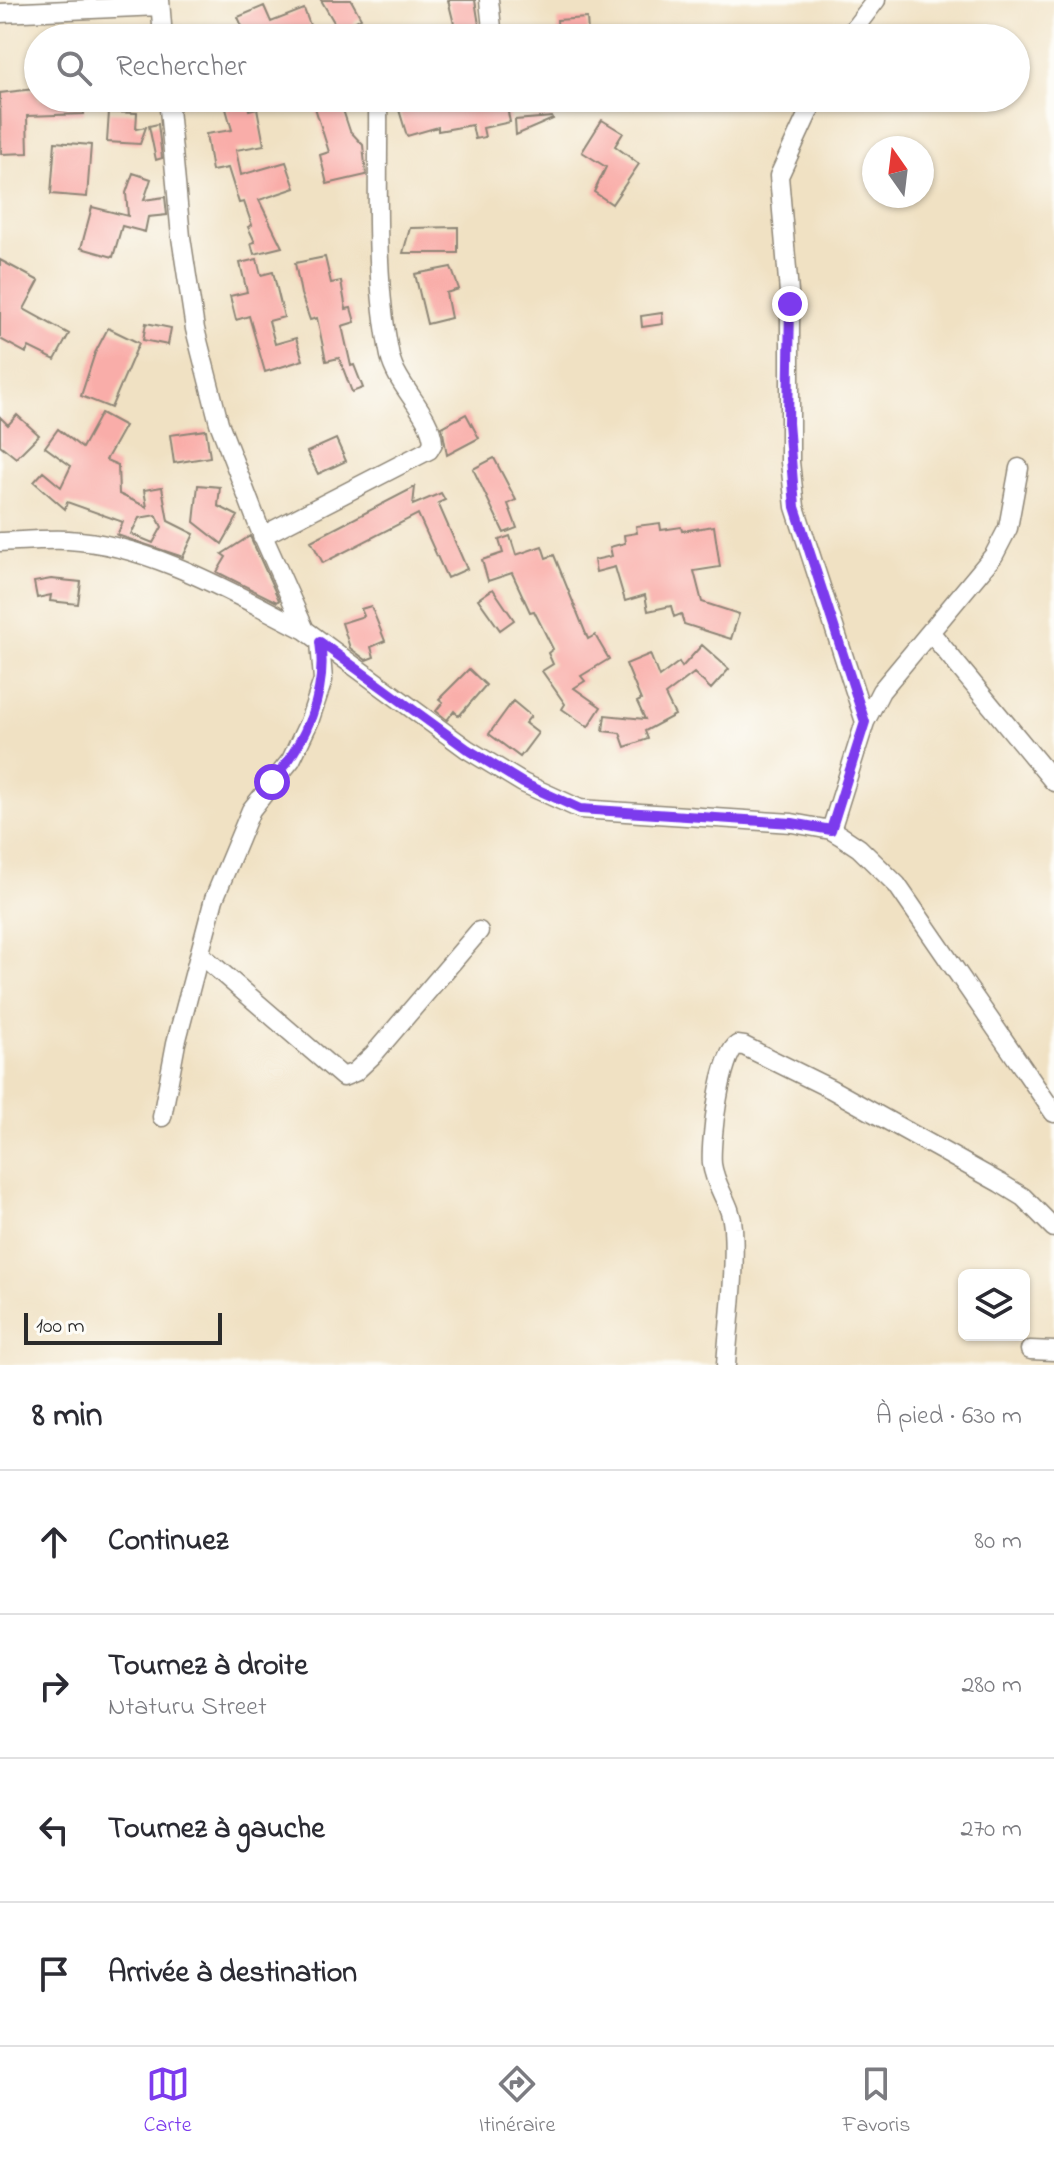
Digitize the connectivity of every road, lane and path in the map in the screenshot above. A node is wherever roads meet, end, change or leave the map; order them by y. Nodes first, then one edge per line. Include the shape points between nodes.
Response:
1 (489, 0) edge
2 (876, 0) edge
3 (160, 3) edge
4 (0, 13) edge
5 (162, 24) edge
6 (492, 24) edge
7 (858, 24) edge
8 (169, 112) edge
9 (378, 112) edge
10 (809, 112) edge
11 (1019, 468) dead end
12 (262, 536) junction
13 (0, 542) edge
14 (931, 633) junction
15 (312, 636) junction
16 (865, 722) junction
17 (1054, 782) edge
18 (831, 830) junction
19 (479, 931) dead end
20 (200, 954) junction
21 (1054, 1113) edge
22 (162, 1117) dead end
23 (1054, 1228) edge
24 (1030, 1350) dead end
25 (1054, 1351) edge
26 (726, 1365) edge

1 - 6 street
2 - 7 street
3 - 4 street
3 - 5 street
8 - 12 street via 195,329 219,423
9 - 12 street via 379,255 389,352 398,380 433,443 429,450
10 - 16 street via 779,176 790,304 790,462 795,507
11 - 14 street via 1008,528 994,555
12 - 15 street
13 - 15 street via 71,540 141,555 188,572
14 - 16 street via 881,691
14 - 17 street
15 - 18 street via 467,749 580,809
15 - 20 street via 323,680 309,722 291,760 251,810 214,899
16 - 18 street
18 - 21 street via 859,848 897,885
19 - 20 street via 373,1055 343,1077
20 - 22 street
23 - 26 street via 1000,1183 831,1089 737,1045 725,1058 713,1145 717,1183 729,1203 733,1227
24 - 25 street

